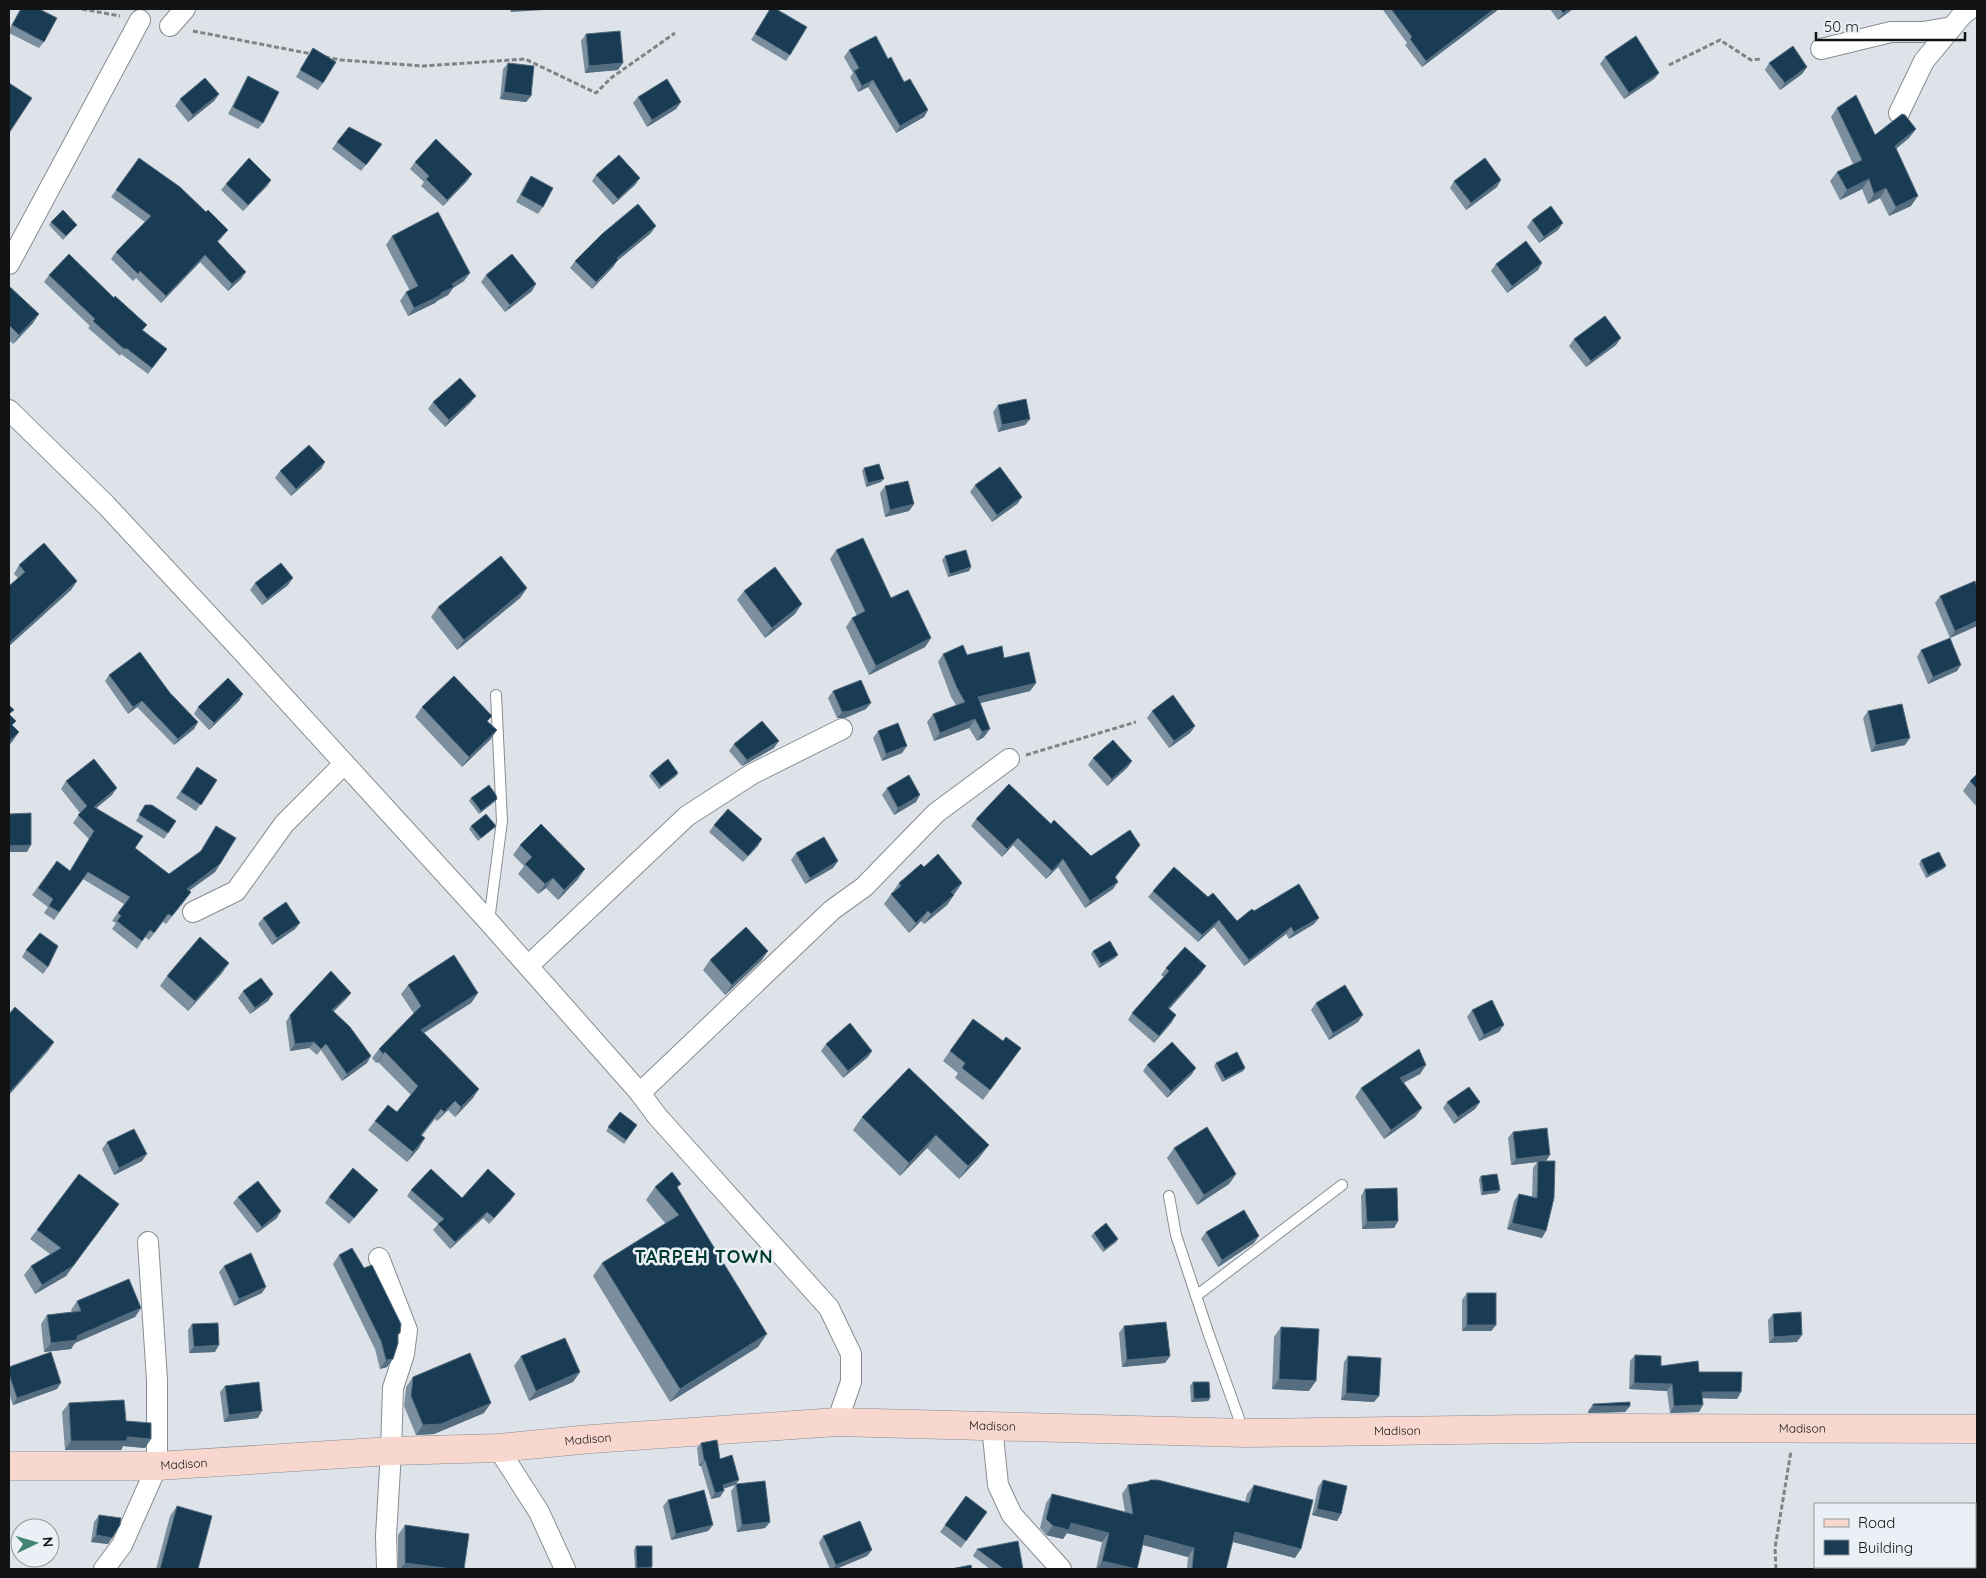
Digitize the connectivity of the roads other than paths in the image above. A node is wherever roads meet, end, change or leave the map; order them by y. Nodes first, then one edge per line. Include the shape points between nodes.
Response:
1 (185, 9) edge
2 (1970, 9) edge
3 (140, 20) road end
4 (170, 26) road end
5 (1952, 26) junction
6 (1821, 49) dead end
7 (1899, 113) dead end
8 (9, 264) edge
9 (9, 410) edge
10 (496, 695) dead end
11 (842, 729) dead end
12 (1009, 760) road end
13 (344, 764) junction
14 (193, 912) dead end
15 (489, 922) junction
16 (528, 966) junction
17 (640, 1093) junction
18 (1342, 1185) dead end
19 (1169, 1196) dead end
20 (148, 1242) dead end
21 (378, 1258) dead end
22 (1196, 1296) junction
23 (836, 1422) junction
24 (992, 1426) junction
25 (1977, 1429) edge
26 (1245, 1433) junction
27 (498, 1448) junction
28 (391, 1451) junction
29 (9, 1466) edge
30 (157, 1466) junction
31 (104, 1569) edge
32 (387, 1569) edge
33 (565, 1569) edge
34 (1061, 1569) edge

1 - 4 street
2 - 5 street
3 - 8 street
5 - 6 street via 1923,32 1890,32
5 - 7 street via 1924,61
9 - 13 street via 106,505
10 - 15 lane via 502,821
11 - 16 street via 752,774 687,816
12 - 17 street via 936,813 864,887 832,910
13 - 14 street via 284,824 236,891
13 - 15 street
15 - 16 street
16 - 17 street
17 - 23 street via 828,1308 851,1354 851,1382
18 - 22 lane
19 - 22 lane via 1176,1234
20 - 30 street via 157,1380
21 - 28 street via 407,1330 404,1354 393,1388
22 - 26 lane
23 - 24 street, Madison
23 - 27 street, Madison
24 - 26 street, Madison
24 - 34 street via 998,1485 1012,1515
25 - 26 street, Madison via 1606,1428
27 - 28 street, Madison
27 - 33 street via 539,1512
28 - 30 street, Madison
28 - 32 street
29 - 30 street, Madison
30 - 31 street via 122,1545

